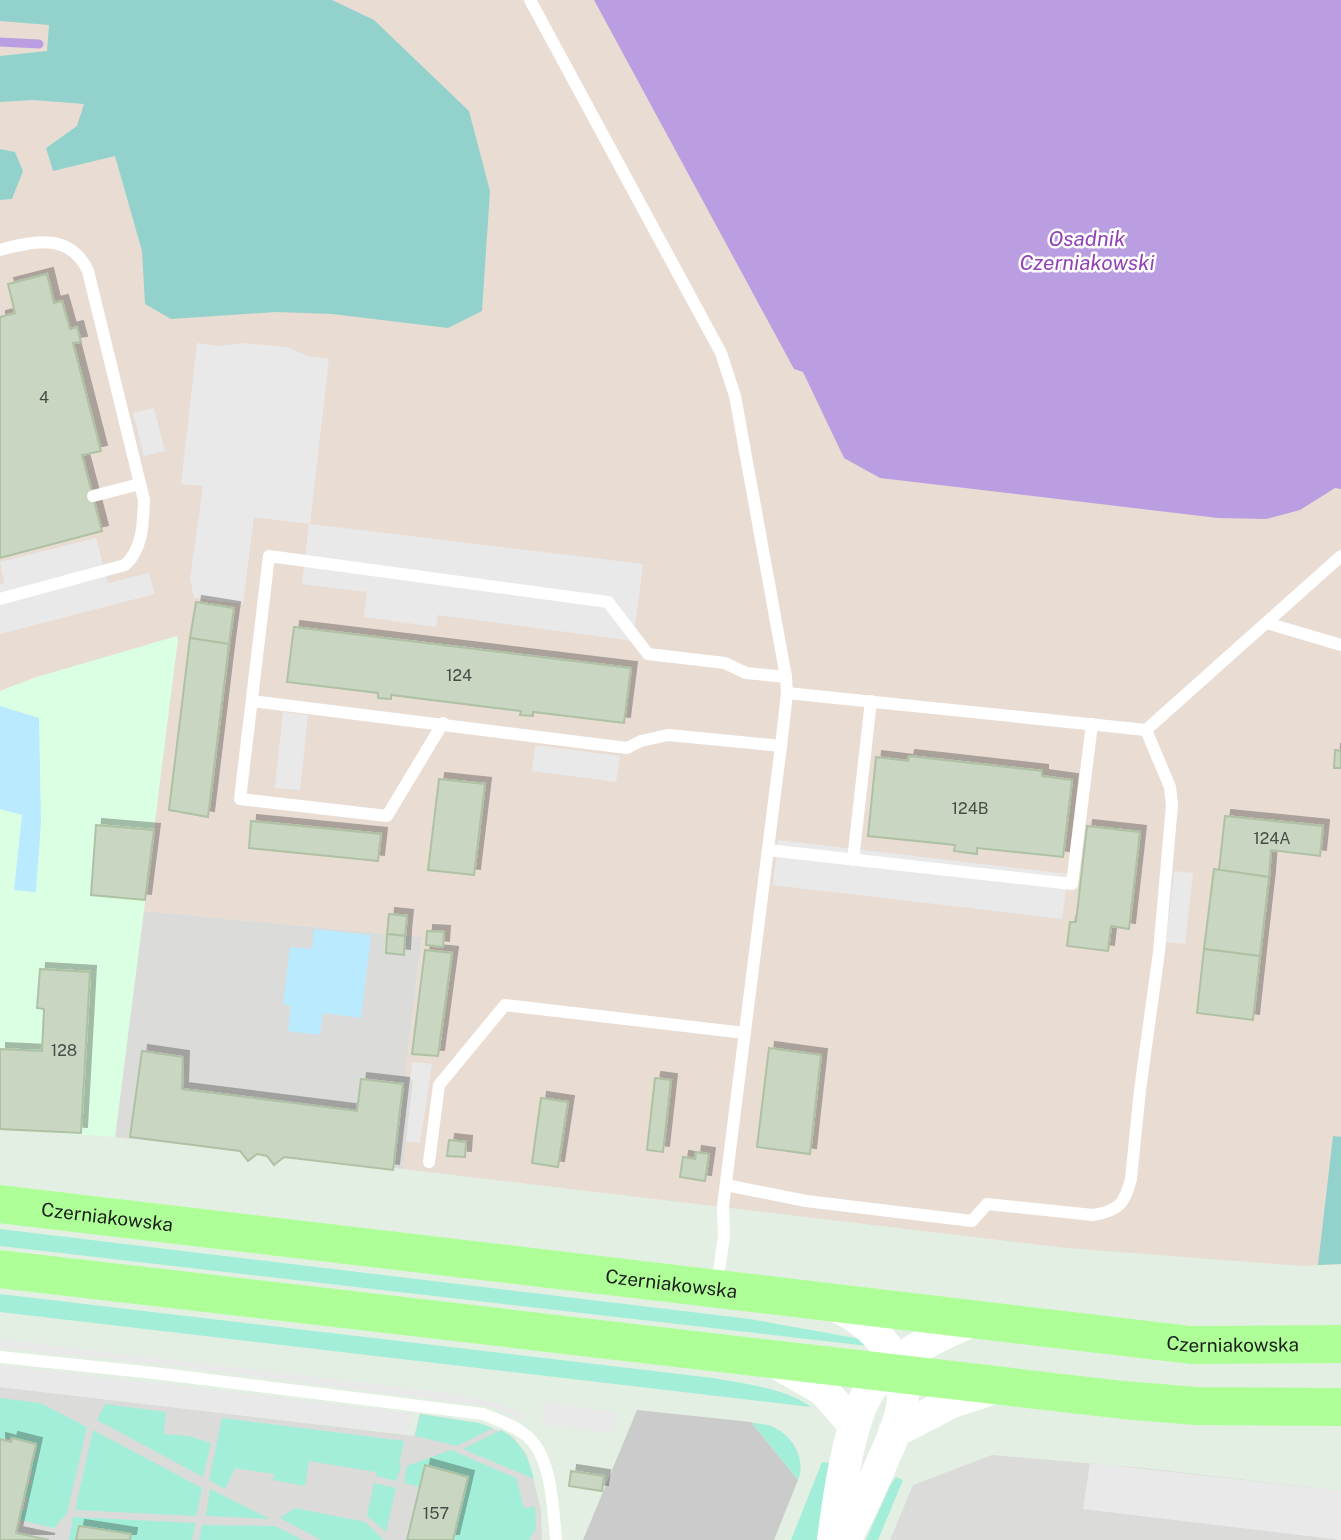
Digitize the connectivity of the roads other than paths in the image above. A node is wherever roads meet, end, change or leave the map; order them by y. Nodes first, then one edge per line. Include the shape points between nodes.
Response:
1 (530, 0) edge
2 (0, 250) edge
3 (140, 484) junction
4 (93, 496) dead end
5 (1341, 556) edge
6 (0, 599) edge
7 (1267, 623) junction
8 (1341, 645) edge
9 (786, 677) junction
10 (787, 692) junction
11 (252, 701) junction
12 (871, 701) junction
13 (443, 723) junction
14 (1092, 724) junction
15 (1146, 730) junction
16 (782, 747) junction
17 (768, 850) junction
18 (853, 860) junction
19 (745, 1033) junction
20 (429, 1162) dead end
21 (726, 1185) junction
22 (0, 1203) edge
23 (0, 1269) edge
24 (717, 1288) junction
25 (828, 1302) junction
26 (974, 1320) junction
27 (1341, 1343) edge
28 (0, 1357) edge
29 (772, 1360) junction
30 (893, 1371) junction
31 (999, 1387) junction
32 (1341, 1407) edge
33 (854, 1425) junction
34 (894, 1432) junction
35 (556, 1540) edge
36 (833, 1540) edge
37 (845, 1540) edge

1 - 9 lane via 721,354 734,396
2 - 3 lane via 51,242 82,259
3 - 4 lane
3 - 6 lane via 143,527 133,558 125,565
5 - 7 lane
7 - 8 lane
7 - 15 lane
9 - 10 lane
9 - 11 lane via 746,673 725,663 648,654 608,602 268,556
10 - 12 lane
10 - 16 lane
11 - 13 lane
11 - 13 lane via 240,799 387,816
12 - 14 lane
12 - 18 lane
13 - 16 lane via 627,748 668,735
14 - 15 lane
14 - 18 lane via 1072,884
15 - 21 lane via 1170,787 1172,806 1131,1178 1121,1204 1110,1213 1093,1215 987,1203 972,1221 806,1201
16 - 17 lane
17 - 18 lane
17 - 19 lane
19 - 20 lane via 505,1005 439,1086
19 - 21 lane
21 - 24 lane
22 - 24 main road, Czerniakowska
23 - 29 main road
24 - 25 main road, Czerniakowska
25 - 26 main road, Czerniakowska
25 - 30 street via 870,1327 884,1343
26 - 27 main road, Czerniakowska via 1191,1345
26 - 30 street via 926,1343
28 - 35 lane via 483,1414 528,1437 541,1456 552,1496
29 - 30 main road
29 - 33 street via 823,1390
30 - 31 main road
30 - 33 street via 870,1390
30 - 34 street via 903,1393
31 - 32 main road via 1196,1406
31 - 34 street via 952,1402
33 - 36 street
34 - 37 street

